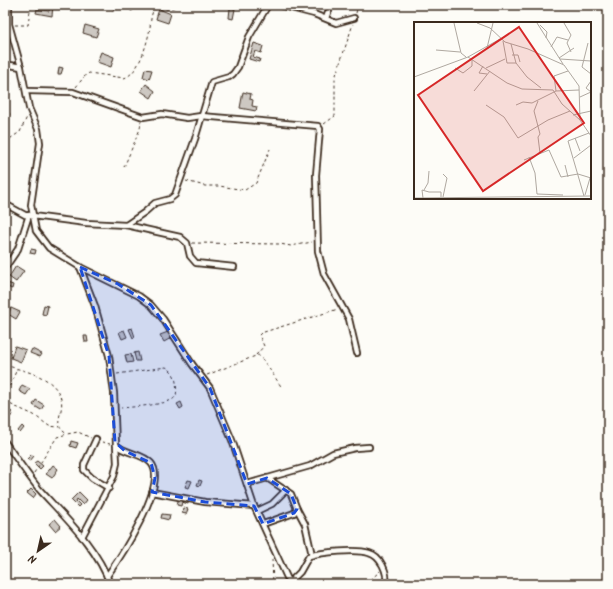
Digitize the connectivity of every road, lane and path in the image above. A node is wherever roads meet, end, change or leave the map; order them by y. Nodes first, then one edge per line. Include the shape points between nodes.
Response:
1 (8, 5) edge
2 (33, 5) edge
3 (114, 5) edge
4 (184, 5) edge
5 (268, 5) edge
6 (279, 5) edge
7 (331, 5) edge
8 (358, 5) edge
9 (112, 12) dead end
10 (326, 18) junction
11 (354, 18) junction
12 (9, 24) junction
13 (5, 31) edge
14 (5, 64) edge
15 (21, 67) junction
16 (27, 91) junction
17 (73, 92) junction
18 (29, 108) junction
19 (138, 116) junction
20 (201, 116) junction
21 (318, 126) junction
22 (5, 142) edge
23 (270, 149) dead end
24 (124, 167) dead end
25 (179, 182) junction
26 (5, 204) edge
27 (30, 215) junction
28 (126, 225) junction
29 (318, 240) junction
30 (187, 243) junction
31 (80, 267) junction
32 (234, 267) dead end
33 (5, 268) edge
34 (344, 308) junction
35 (357, 353) dead end
36 (256, 355) junction
37 (5, 365) edge
38 (18, 369) junction
39 (112, 375) junction
40 (203, 377) junction
41 (282, 388) dead end
42 (5, 396) edge
43 (5, 402) edge
44 (114, 408) junction
45 (59, 427) junction
46 (68, 434) junction
47 (96, 439) junction
48 (5, 442) edge
49 (116, 445) junction
50 (369, 448) dead end
51 (31, 478) junction
52 (266, 478) junction
53 (247, 484) junction
54 (109, 488) junction
55 (286, 490) junction
56 (152, 492) junction
57 (254, 506) junction
58 (297, 509) junction
59 (257, 511) junction
60 (263, 524) junction
61 (82, 537) junction
62 (274, 548) junction
63 (312, 555) junction
64 (385, 569) junction
65 (107, 576) junction
66 (290, 583) edge
67 (110, 584) edge
68 (273, 584) edge
69 (366, 584) edge
70 (386, 584) edge

1 - 12 street
2 - 12 path via 28,26
3 - 9 path
4 - 17 path via 154,9 144,50 129,77 89,73
5 - 20 street via 249,38 233,74 212,82
6 - 10 street
7 - 10 street
8 - 11 path
10 - 11 street via 336,23
11 - 21 path via 335,78 335,116 329,122
12 - 13 street
12 - 15 street
14 - 15 street
15 - 16 street
16 - 17 street
16 - 18 street
17 - 19 street
18 - 22 path via 20,132
18 - 27 street via 38,129 40,143
19 - 20 street
19 - 24 path via 142,123
20 - 21 street
20 - 25 street
21 - 29 street
23 - 25 path via 256,183 245,190 205,186 190,181
25 - 28 street via 175,195 154,203
26 - 27 street via 20,213
27 - 28 street via 86,223
27 - 31 street via 36,231 45,244
27 - 33 street via 18,249
28 - 30 street via 180,237
29 - 30 path via 291,246
29 - 34 street via 324,274
30 - 32 street via 190,256 196,263
31 - 39 street via 107,346
31 - 40 street via 118,284 151,305
34 - 35 street
34 - 36 path via 261,333 264,346
36 - 40 path
36 - 41 path via 262,357
37 - 38 path
38 - 42 path
38 - 45 path via 40,376 60,394
39 - 44 street
39 - 44 path via 166,367 172,372 176,386 176,396 172,400
40 - 53 street via 225,422
43 - 45 path via 34,415 49,426
44 - 49 street
45 - 46 path
46 - 47 path via 78,432
46 - 51 path via 57,437
47 - 49 path
47 - 54 street via 84,470
48 - 51 street
49 - 54 street via 117,463
49 - 56 street via 151,463 155,469
50 - 52 street via 333,453 310,466
51 - 61 street
52 - 53 street
52 - 55 street
53 - 57 street
54 - 61 street
55 - 58 street via 294,498
55 - 59 street via 272,504
56 - 57 street via 205,502
56 - 65 street via 128,545
57 - 59 street
58 - 60 street via 292,514
58 - 63 street via 305,524
59 - 60 street
60 - 62 street
61 - 65 street
62 - 66 street
62 - 68 path
63 - 64 street via 367,552 374,555
63 - 66 street via 306,558 300,572
64 - 69 path
64 - 70 street
65 - 67 street

